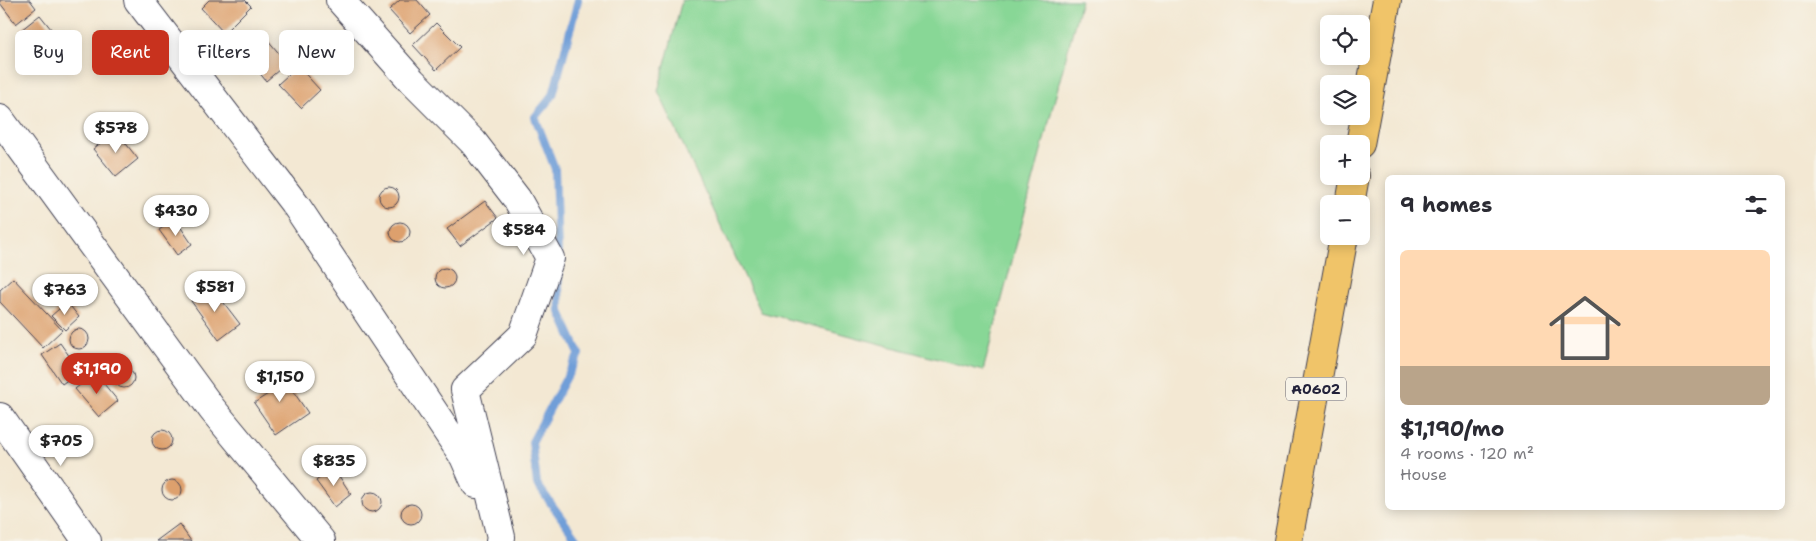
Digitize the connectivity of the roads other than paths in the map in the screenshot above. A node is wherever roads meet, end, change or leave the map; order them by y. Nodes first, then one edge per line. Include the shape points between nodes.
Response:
1 (138, 0) edge
2 (340, 0) edge
3 (1387, 0) edge
4 (0, 120) edge
5 (1362, 135) edge
6 (1342, 245) edge
7 (0, 416) edge
8 (500, 539) edge
9 (86, 541) edge
10 (321, 541) edge
11 (1288, 541) edge

1 - 8 street via 297,207 464,456
2 - 8 street via 412,81 473,142 517,199 550,258 523,335 465,390
3 - 5 highway
4 - 10 street via 212,409
6 - 11 highway, A0602
7 - 9 street

